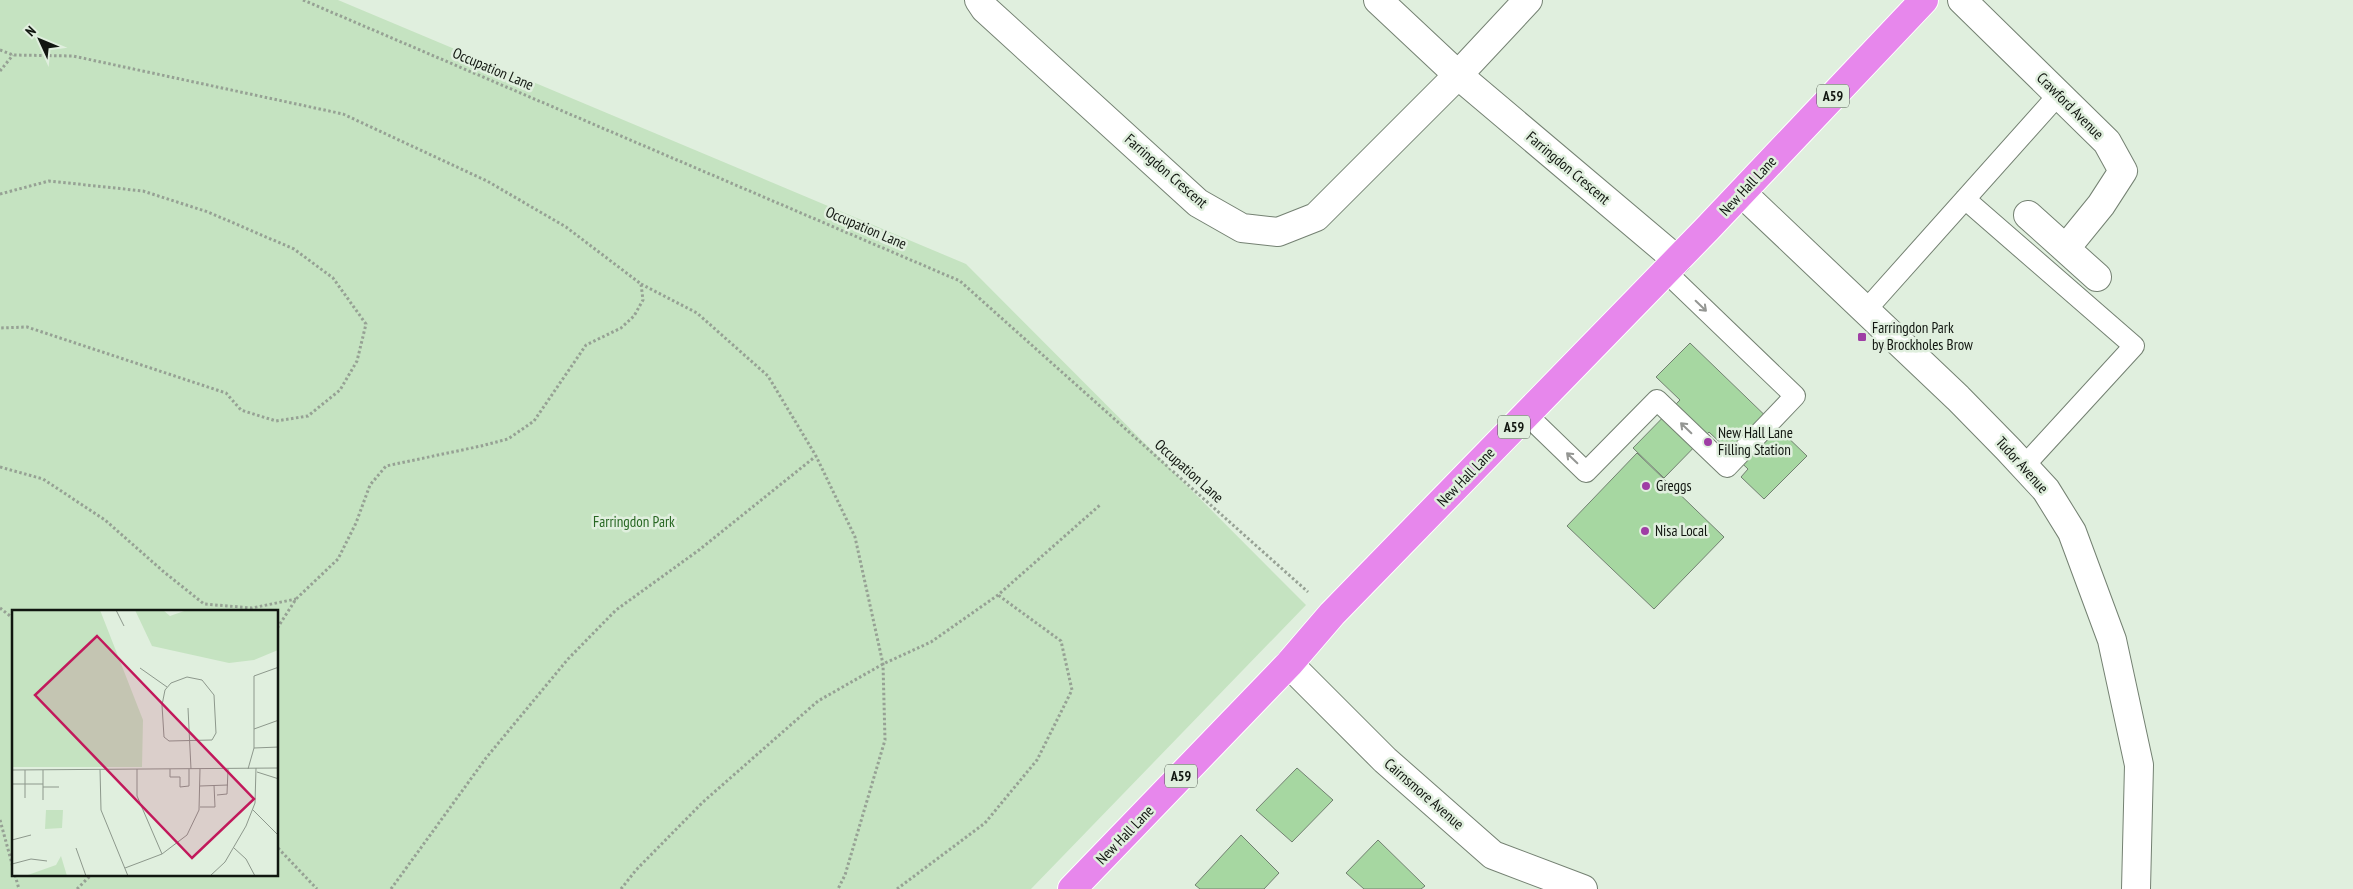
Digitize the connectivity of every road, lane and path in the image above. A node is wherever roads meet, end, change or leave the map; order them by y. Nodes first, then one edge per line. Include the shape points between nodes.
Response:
1 (303, 0) edge
2 (979, 0) edge
3 (1378, 0) edge
4 (1528, 0) edge
5 (1924, 0) edge
6 (1962, 0) edge
7 (0, 50) edge
8 (12, 56) junction
9 (0, 71) edge
10 (1458, 74) junction
11 (2059, 94) junction
12 (1742, 193) junction
13 (0, 194) edge
14 (1966, 199) junction
15 (2028, 215) dead end
16 (2066, 248) junction
17 (1672, 266) junction
18 (2097, 277) dead end
19 (641, 284) junction
20 (1866, 310) junction
21 (0, 328) edge
22 (1527, 415) junction
23 (816, 456) junction
24 (2024, 466) junction
25 (0, 467) edge
26 (1100, 505) dead end
27 (998, 595) junction
28 (296, 599) junction
29 (0, 608) edge
30 (1332, 614) junction
31 (12, 617) edge
32 (279, 625) edge
33 (884, 664) junction
34 (1290, 664) junction
35 (0, 820) edge
36 (279, 849) edge
37 (12, 864) edge
38 (15, 876) edge
39 (91, 876) edge
40 (19, 889) edge
41 (77, 889) edge
42 (317, 889) edge
43 (391, 889) edge
44 (621, 889) edge
45 (838, 889) edge
46 (897, 889) edge
47 (1072, 889) edge
48 (1582, 889) edge
49 (2136, 889) edge

1 - 30 path, Occupation Lane via 960,281
2 - 10 street, Farringdon Crescent via 985,9 1198,203 1242,228 1278,232 1316,217
3 - 10 street
4 - 10 street, Farringdon Crescent
5 - 12 highway, New Hall Lane / A59
6 - 11 street, Crawford Avenue
7 - 8 path
8 - 9 path
8 - 19 path via 73,56 343,114 487,181 566,227
10 - 17 street, Farringdon Crescent
11 - 14 lane
11 - 16 street, Crawford Avenue via 2107,142 2123,171 2102,205
12 - 17 highway, New Hall Lane / A59
12 - 20 street, Tudor Avenue
13 - 21 path via 49,182 143,191 208,212 294,249 333,278 366,324 357,361 340,390 308,416 276,421 242,410 226,393 27,328
14 - 20 lane
14 - 24 lane via 2134,346
15 - 16 street
16 - 18 street
17 - 22 highway, New Hall Lane / A59
17 -> 22 lane via 1795,396 1727,467 1657,400 1586,472
19 - 23 path via 697,313 768,376
19 - 28 path via 643,300 634,316 621,328 586,345 534,421 508,439 386,466 370,485 338,559
20 - 24 street, Tudor Avenue
22 - 30 highway, New Hall Lane / A59
23 - 33 path via 855,537
23 - 43 path via 699,550 616,610 568,659 486,758
24 - 49 street, Tudor Avenue via 2046,490 2072,532 2112,640 2140,765
25 - 28 path via 43,480 105,520 204,604 252,608
26 - 27 path
27 - 33 path via 931,642
27 - 46 path via 1061,641 1072,690 1037,760 985,823
28 - 32 path
29 - 31 path
30 - 34 highway, New Hall Lane / A59
33 - 44 path via 818,701 760,749 703,802
33 - 45 path via 885,740
34 - 47 highway, New Hall Lane / A59
34 - 48 street, Cairnsmore Avenue via 1385,760 1493,854
35 - 37 path
36 - 42 path
38 - 40 path
39 - 41 path

